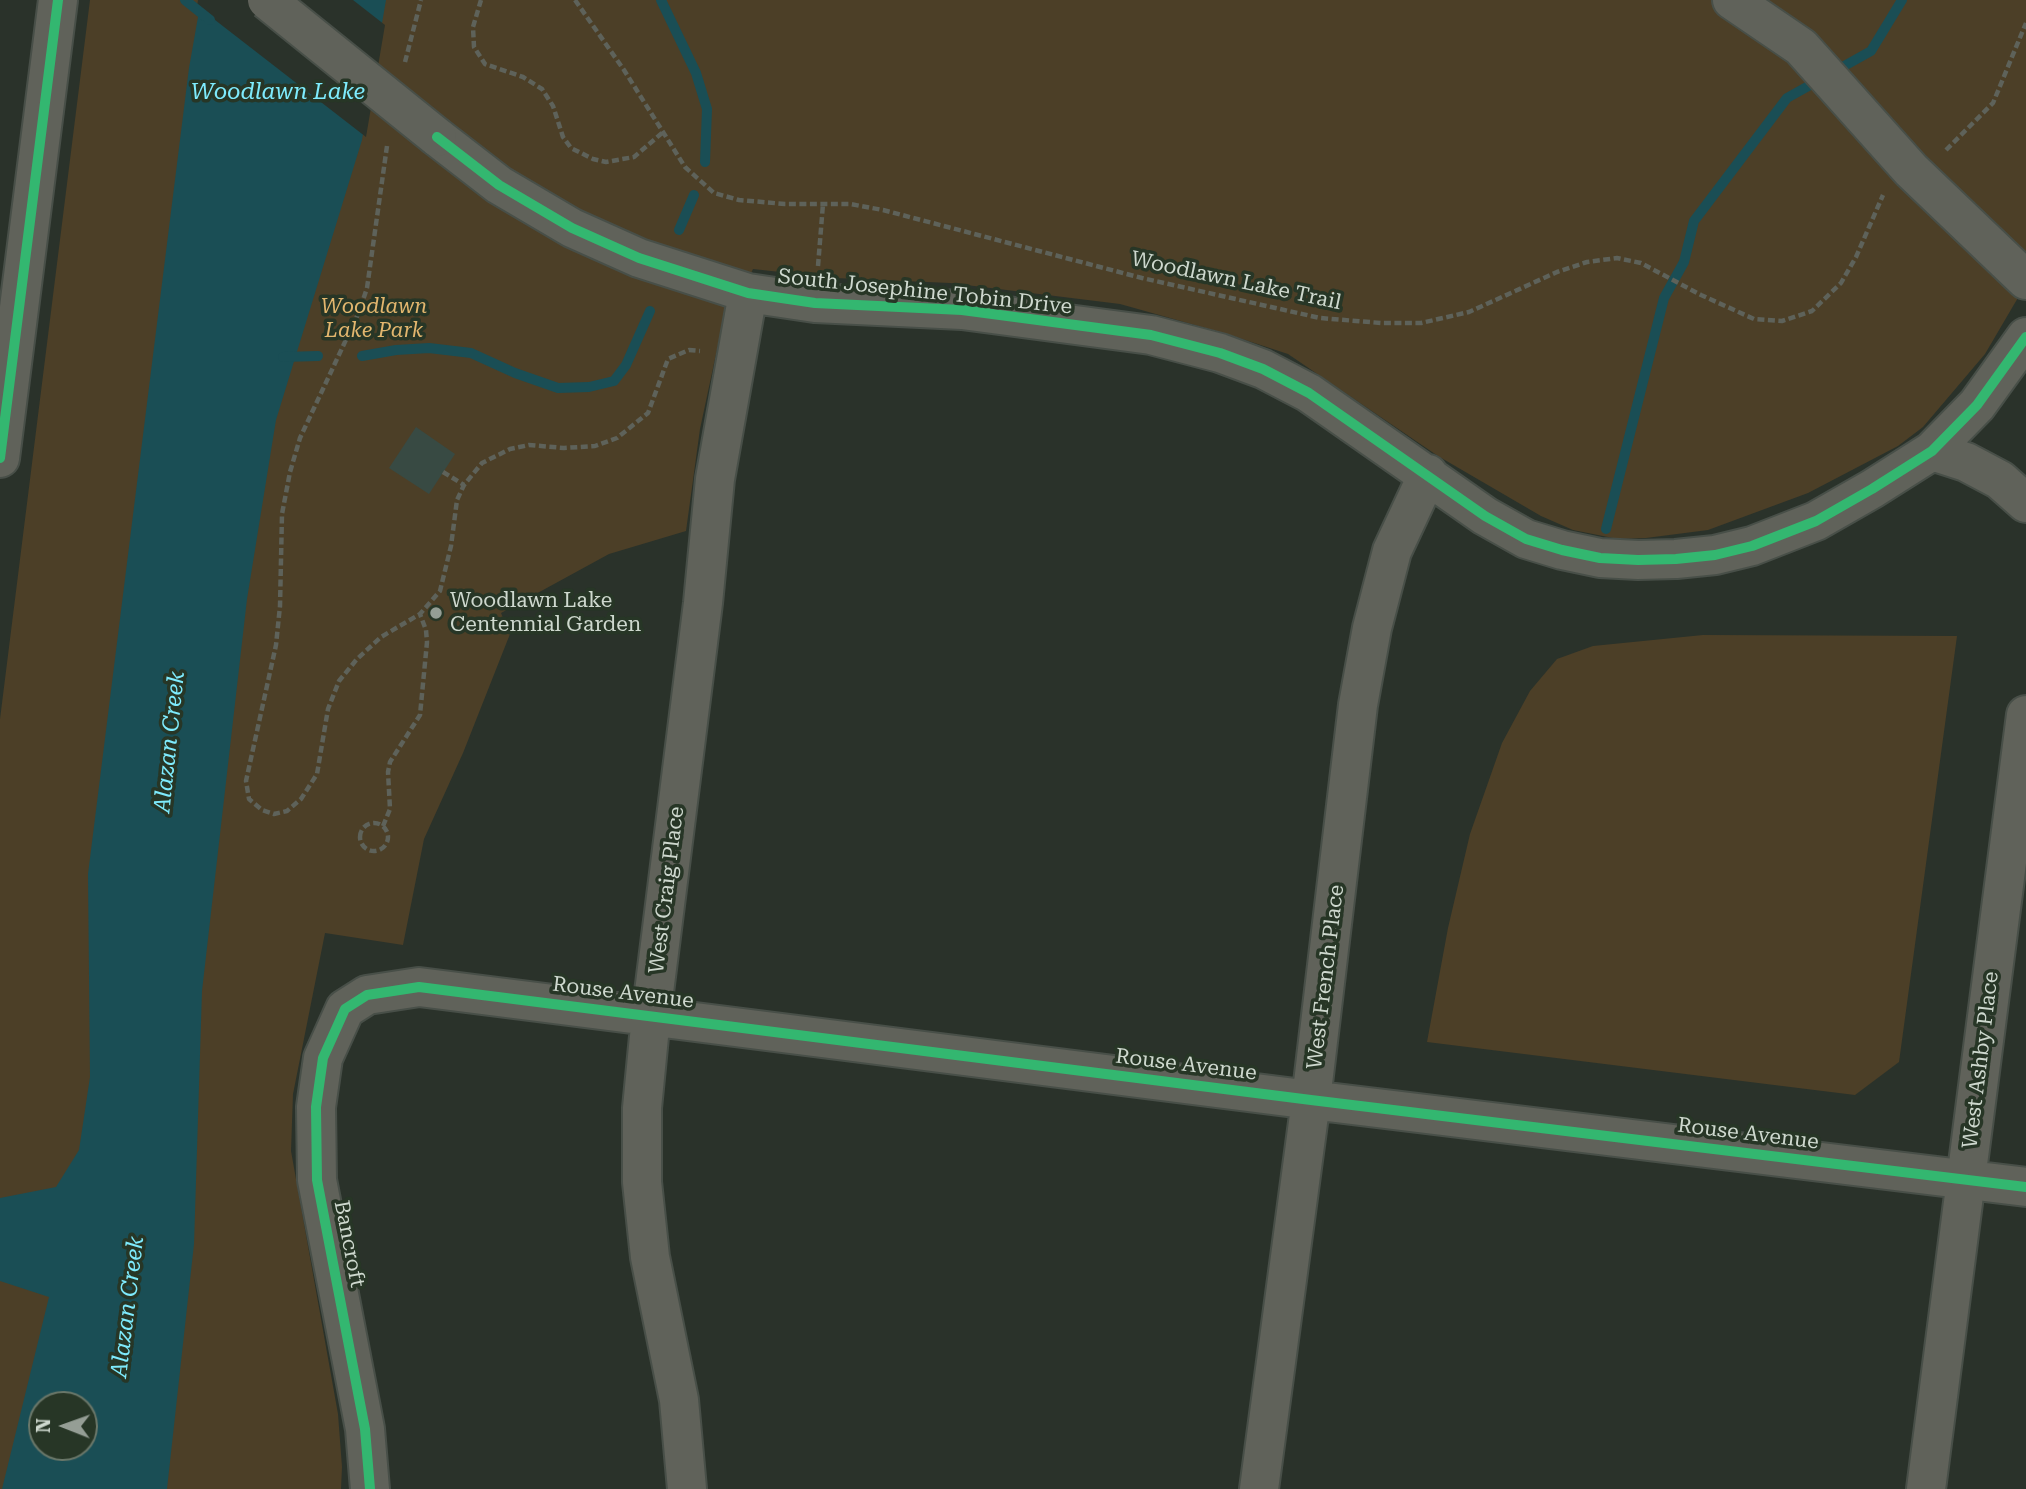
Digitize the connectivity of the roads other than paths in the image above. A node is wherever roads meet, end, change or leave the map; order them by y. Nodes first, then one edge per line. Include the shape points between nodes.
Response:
1 (58, 0) edge
2 (267, 0) edge
3 (1732, 0) edge
4 (2026, 280) edge
5 (748, 293) junction
6 (2026, 337) edge
7 (1932, 451) junction
8 (0, 458) edge
9 (1428, 474) junction
10 (2026, 503) edge
11 (2026, 715) edge
12 (345, 1009) joint
13 (651, 1016) junction
14 (1311, 1100) junction
15 (1966, 1179) junction
16 (2026, 1187) edge
17 (370, 1489) edge
18 (687, 1489) edge
19 (1259, 1489) edge
20 (1926, 1489) edge

1 - 8 street
2 - 5 street, South Josephine Tobin Drive, bridge via 499,185 572,228 639,258
3 - 4 street via 1801,47 1905,163
5 - 9 street, South Josephine Tobin Drive via 815,303 962,310 1151,335 1197,347 1263,369 1308,393
5 - 13 street, West Craig Place via 715,479
6 - 7 street, South Josephine Tobin Drive via 1977,405
7 - 9 street, South Josephine Tobin Drive via 1816,521 1752,545 1676,559 1600,558 1526,539
7 - 10 street via 2000,480
9 - 14 street, West French Place via 1392,551 1372,628 1358,705
11 - 15 street, West Ashby Place
12 - 13 street, Rouse Avenue via 367,995 419,987
12 - 17 street, Bancroft via 323,1058 316,1107 317,1180 365,1429
13 - 14 street, Rouse Avenue
13 - 18 street, West Craig Place via 642,1108 642,1182 650,1257 679,1400
14 - 15 street, Rouse Avenue
14 - 19 street, West French Place
15 - 16 street, Rouse Avenue
15 - 20 street, West Ashby Place

